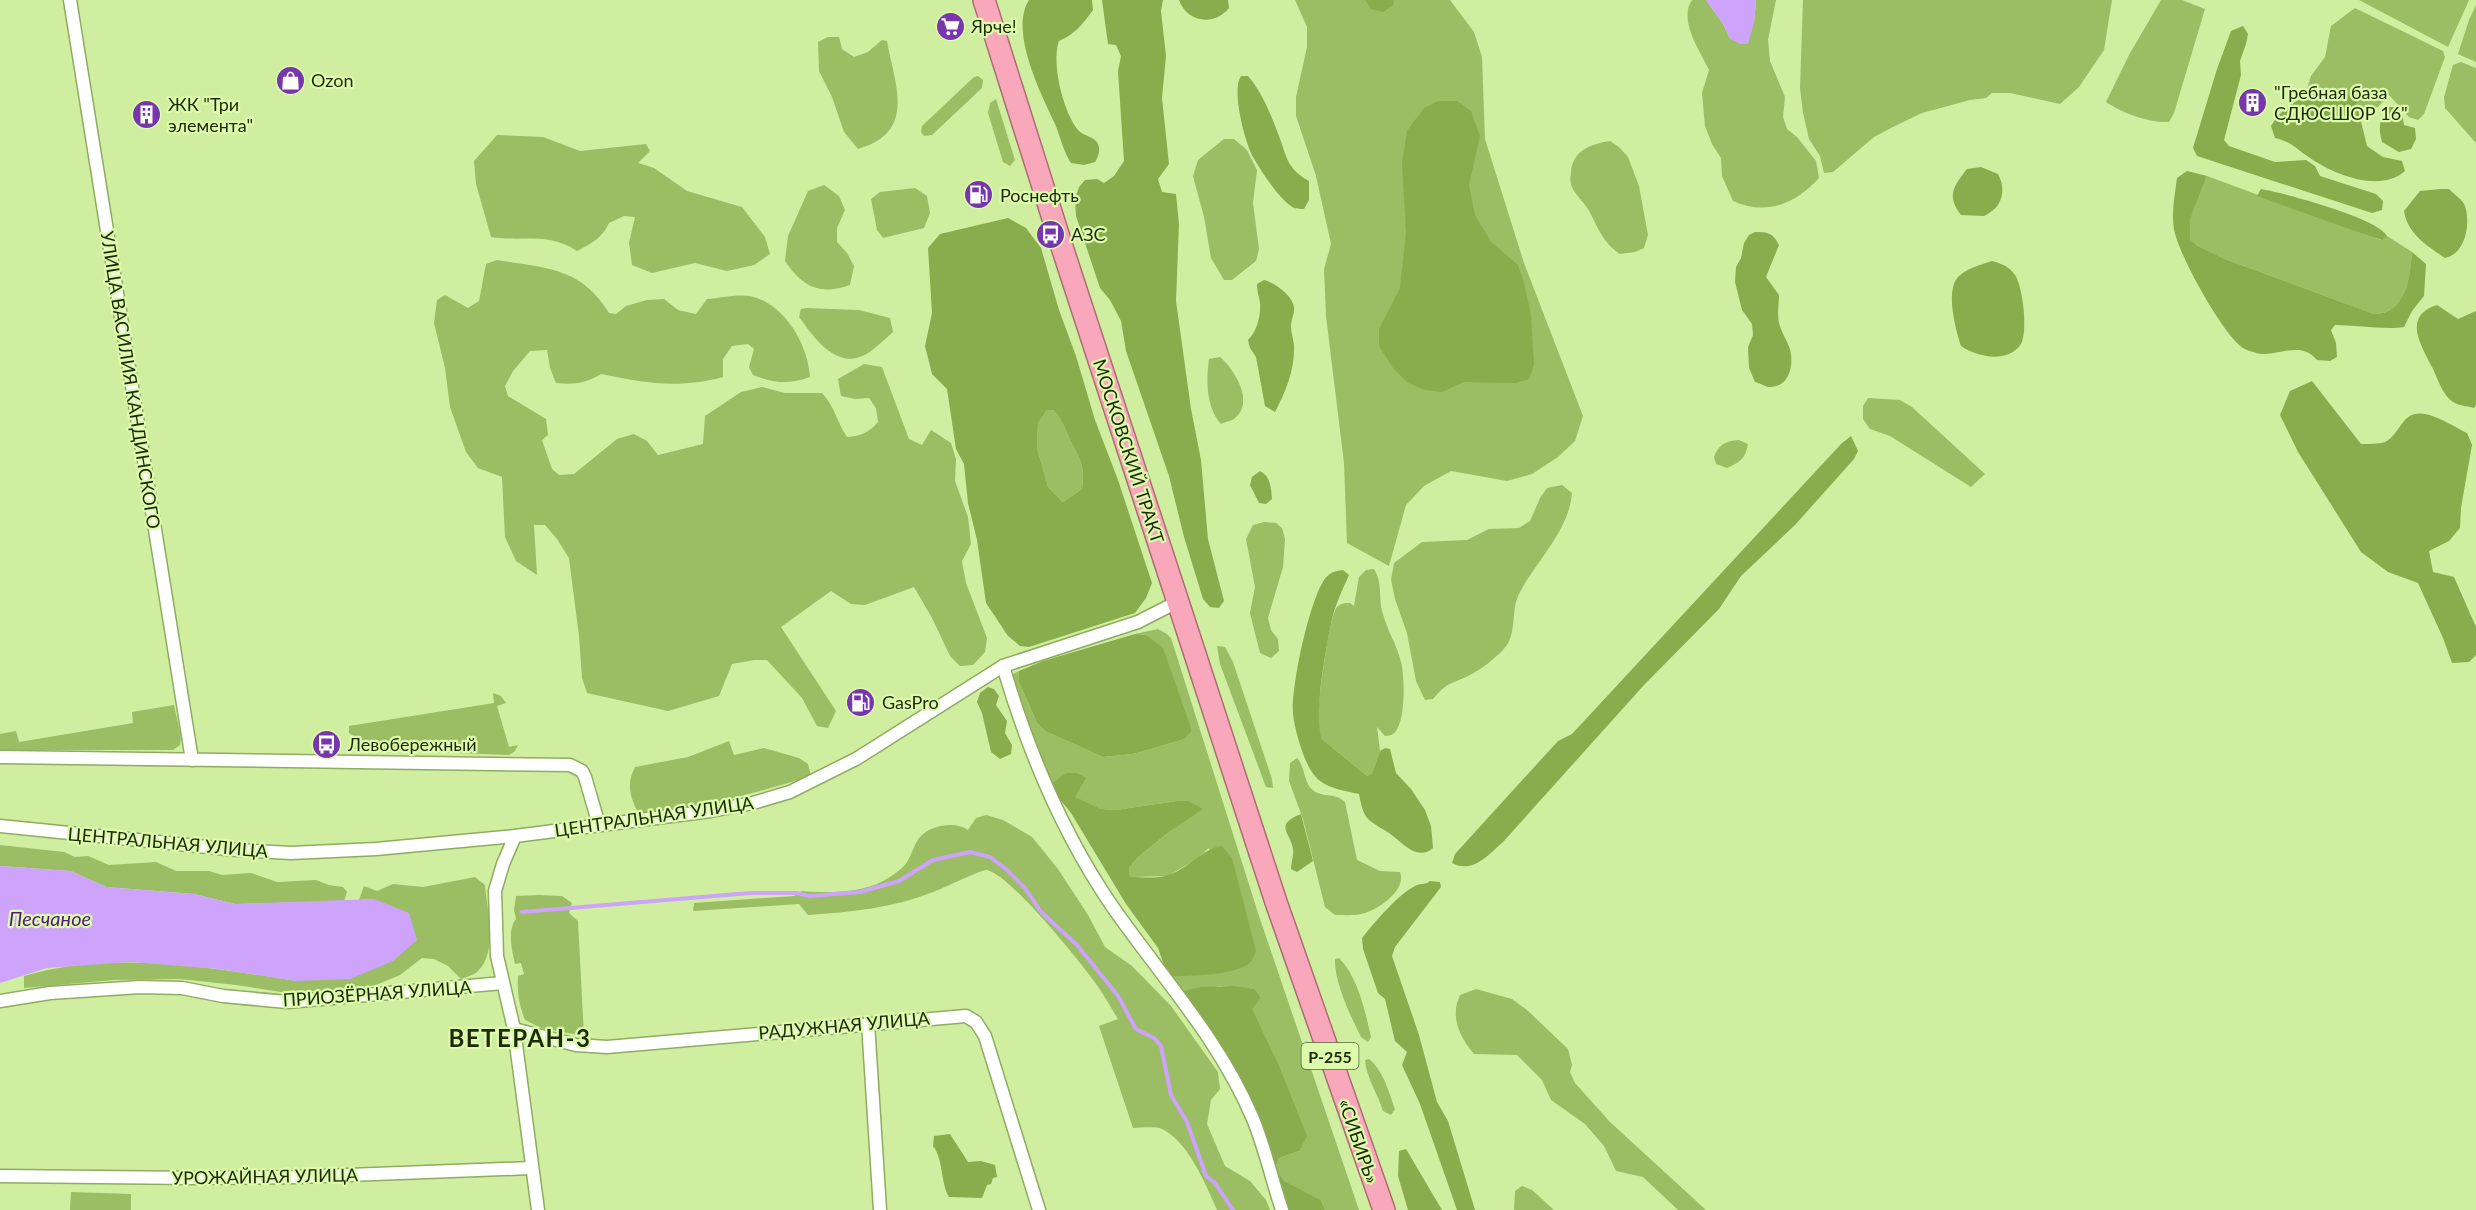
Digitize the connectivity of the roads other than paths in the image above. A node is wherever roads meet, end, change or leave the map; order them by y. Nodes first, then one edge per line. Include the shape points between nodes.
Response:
1 (70, 0) edge
2 (984, 0) edge
3 (1179, 602) junction
4 (1003, 666) junction
5 (0, 758) edge
6 (192, 760) junction
7 (598, 825) junction
8 (0, 826) edge
9 (515, 836) junction
10 (1276, 902) joint
11 (503, 983) junction
12 (0, 1001) edge
13 (868, 1023) junction
14 (514, 1029) junction
15 (531, 1168) junction
16 (0, 1176) edge
17 (538, 1210) edge
18 (880, 1210) edge
19 (1039, 1210) edge
20 (1282, 1210) edge
21 (1384, 1210) edge

1 - 6 street, УЛИЦА ВАСИЛИЯ КАНДИНСКОГО
2 - 3 highway, МОСКОВСКИЙ ТРАКТ
3 - 4 street, ЦЕНТРАЛЬНАЯ УЛИЦА via 1138,622
3 - 10 highway, МОСКОВСКИЙ ТРАКТ
4 - 7 street, ЦЕНТРАЛЬНАЯ УЛИЦА via 856,759 790,792 711,811
4 - 20 street via 1046,790 1111,905 1227,1069 1253,1119
5 - 6 street
6 - 7 street via 576,767 585,777
7 - 9 street, ЦЕНТРАЛЬНАЯ УЛИЦА
8 - 9 street, ЦЕНТРАЛЬНАЯ УЛИЦА via 291,853
9 - 11 street via 495,891 497,956
10 - 21 highway, «СИБИРЬ» / Р-255
11 - 12 street, ПРИОЗЁРНАЯ УЛИЦА via 287,1002 182,988 140,987 73,990
11 - 14 street
13 - 14 street, РАДУЖНАЯ УЛИЦА via 607,1047 576,1045
13 - 18 street
13 - 19 street, РАДУЖНАЯ УЛИЦА via 966,1016 976,1022 986,1036
14 - 15 street
15 - 16 street, УРОЖАЙНАЯ УЛИЦА via 297,1177
15 - 17 street

